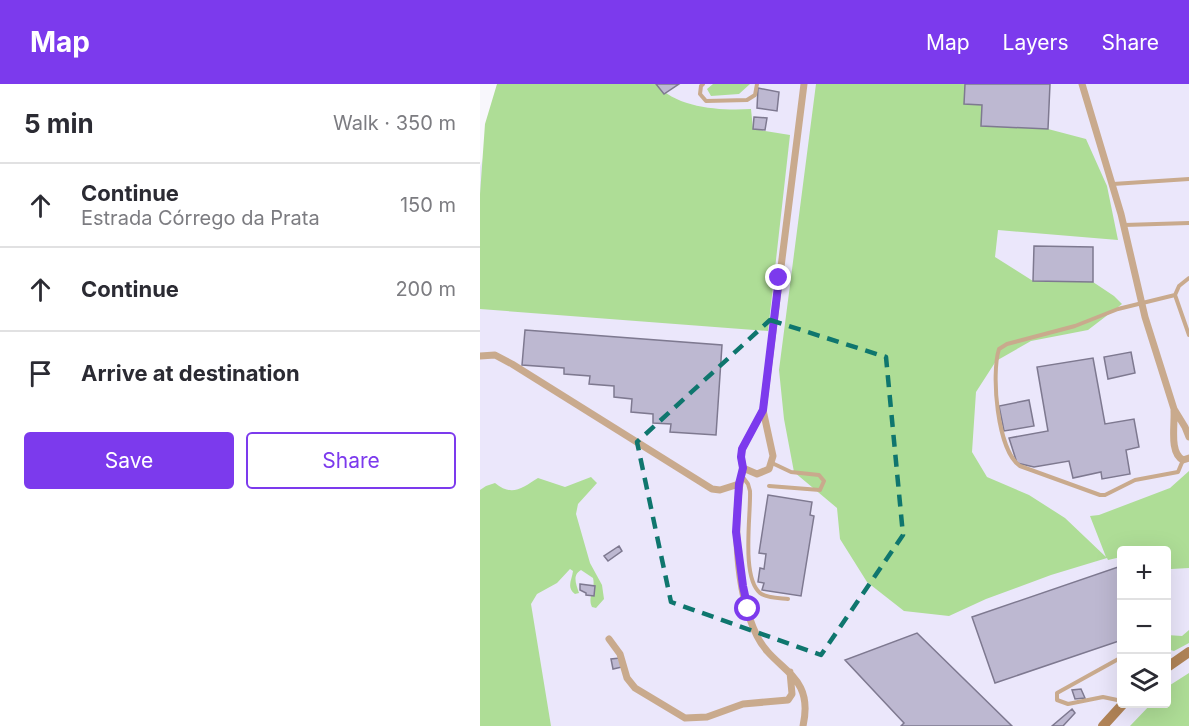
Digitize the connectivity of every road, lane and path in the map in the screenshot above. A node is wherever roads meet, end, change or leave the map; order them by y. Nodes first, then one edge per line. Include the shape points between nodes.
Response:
1 (703, 84) edge
2 (758, 84) edge
3 (804, 84) edge
4 (1082, 84) edge
5 (1189, 179) edge
6 (1113, 184) junction
7 (1189, 223) edge
8 (1124, 225) junction
9 (1189, 278) edge
10 (1175, 295) junction
11 (1141, 303) junction
12 (1189, 335) edge
13 (480, 356) edge
14 (1174, 409) junction
15 (763, 410) junction
16 (1189, 437) edge
17 (1186, 459) edge
18 (772, 463) junction
19 (742, 472) junction
20 (739, 484) junction
21 (769, 486) dead end
22 (788, 599) dead end
23 (609, 639) dead end
24 (1189, 652) edge
25 (1117, 660) edge
26 (1171, 665) edge
27 (790, 672) junction
28 (1117, 701) edge
29 (1117, 708) edge
30 (803, 726) edge
31 (1103, 726) edge

1 - 2 lane via 700,94 706,101 747,100 755,95
3 - 15 street
4 - 6 street
5 - 6 lane
6 - 8 street
7 - 8 lane
8 - 11 street
9 - 10 lane
10 - 11 lane
10 - 12 lane
11 - 14 street
11 - 17 lane via 1000,347 997,401 1001,432 1010,457 1020,466 1097,495 1135,480 1176,473
13 - 20 street via 495,355 512,364 712,489
14 - 16 street
14 - 17 street via 1175,451
15 - 18 street
15 - 19 street via 742,449
18 - 19 street via 769,469 757,474
18 - 21 lane via 791,472 819,476 824,484 820,490
19 - 20 street
19 - 22 lane via 750,491 749,563 754,584 764,596
20 - 27 street via 736,532 748,609 765,648
23 - 27 street via 635,688 685,718 707,717 743,704 788,700 792,694
24 - 26 main road
25 - 28 lane via 1056,695 1057,700 1068,704 1102,697
27 - 30 street via 803,697
29 - 31 main road

